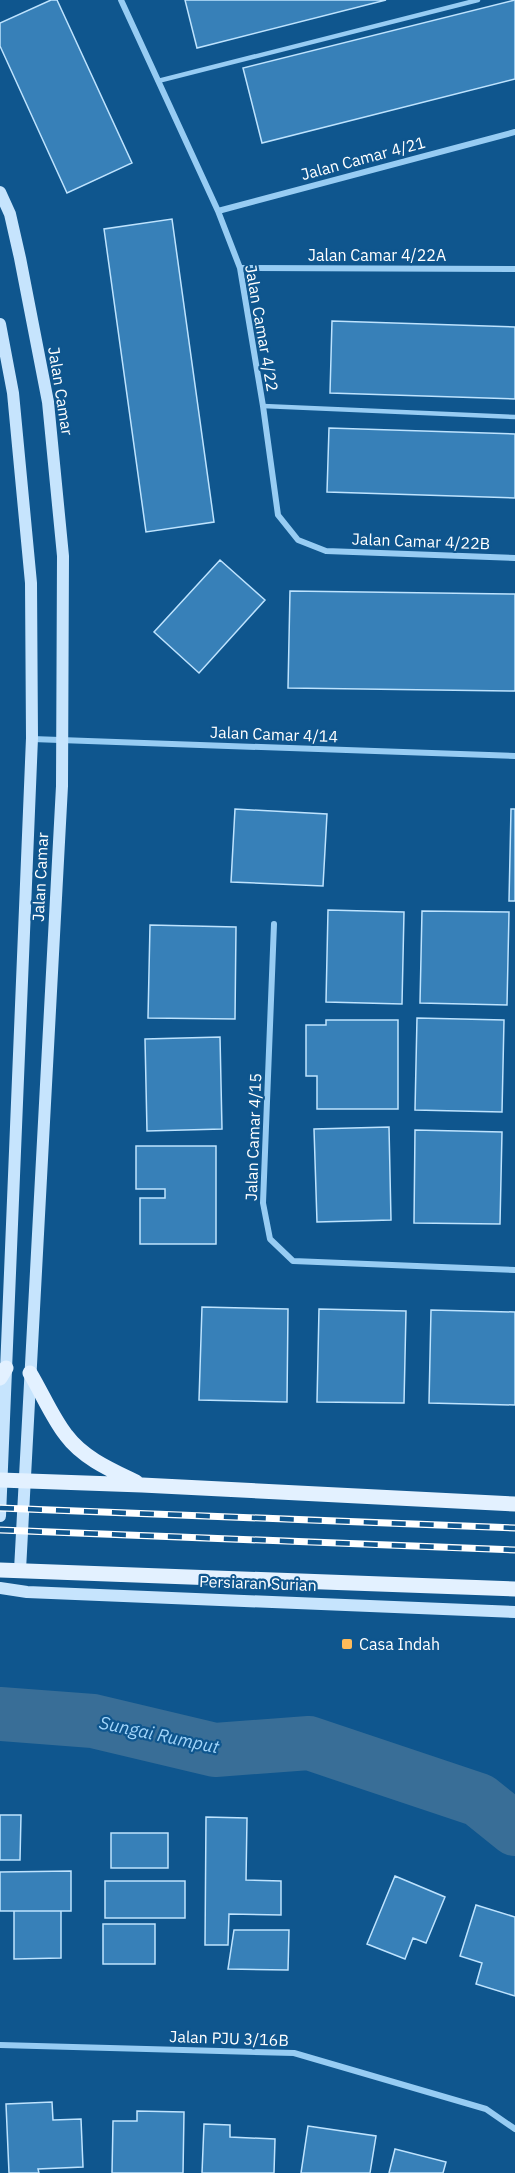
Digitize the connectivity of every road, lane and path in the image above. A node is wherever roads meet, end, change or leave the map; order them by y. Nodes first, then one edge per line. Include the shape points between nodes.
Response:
1 (121, 0) edge
2 (478, 0) edge
3 (158, 81) junction
4 (515, 132) edge
5 (0, 192) edge
6 (218, 211) junction
7 (5, 212) edge
8 (240, 268) junction
9 (515, 269) edge
10 (0, 324) edge
11 (263, 406) junction
12 (515, 417) edge
13 (326, 550) joint
14 (515, 558) edge
15 (32, 738) junction
16 (63, 740) junction
17 (515, 756) edge
18 (274, 924) dead end
19 (515, 1270) edge
20 (4, 1312) edge
21 (3, 1373) edge
22 (30, 1374) junction
23 (1, 1480) edge
24 (25, 1480) junction
25 (142, 1485) junction
26 (515, 1504) edge
27 (0, 1516) edge
28 (0, 1569) edge
29 (20, 1569) junction
30 (0, 1588) edge
31 (515, 1589) edge
32 (515, 1612) edge
33 (0, 2045) edge
34 (515, 2129) edge

1 - 3 street, Jalan Camar 4/22
2 - 3 lane
3 - 6 street, Jalan Camar 4/22
4 - 6 street, Jalan Camar 4/21
5 - 7 street, Jalan Camar
6 - 8 street, Jalan Camar 4/22
7 - 16 street, Jalan Camar via 48,402 63,556
8 - 9 street, Jalan Camar 4/22A
8 - 11 street, Jalan Camar 4/22
10 - 15 street, Jalan Camar via 13,393 31,583
11 - 12 lane
11 - 13 street, Jalan Camar 4/22 via 278,515 298,540
13 - 14 street, Jalan Camar 4/22B
15 - 16 street, Jalan Camar 4/14
15 - 20 street, Jalan Camar
16 - 17 street, Jalan Camar 4/14
16 - 22 street, Jalan Camar
18 - 19 street, Jalan Camar 4/15 via 263,1203 270,1239 293,1261
20 - 21 street, Jalan Camar
21 - 23 street, Jalan Camar
22 - 24 street, Jalan Camar
22 - 25 main road via 66,1436 107,1469
23 - 24 main road
23 - 27 street, Jalan Camar
24 - 25 main road
24 - 29 street, Jalan Camar
25 - 26 main road
28 - 29 main road, Persiaran Surian
29 - 31 main road, Persiaran Surian
30 - 32 street, Persiaran Surian
33 - 34 street, Jalan PJU 3/16B via 294,2053 486,2109

